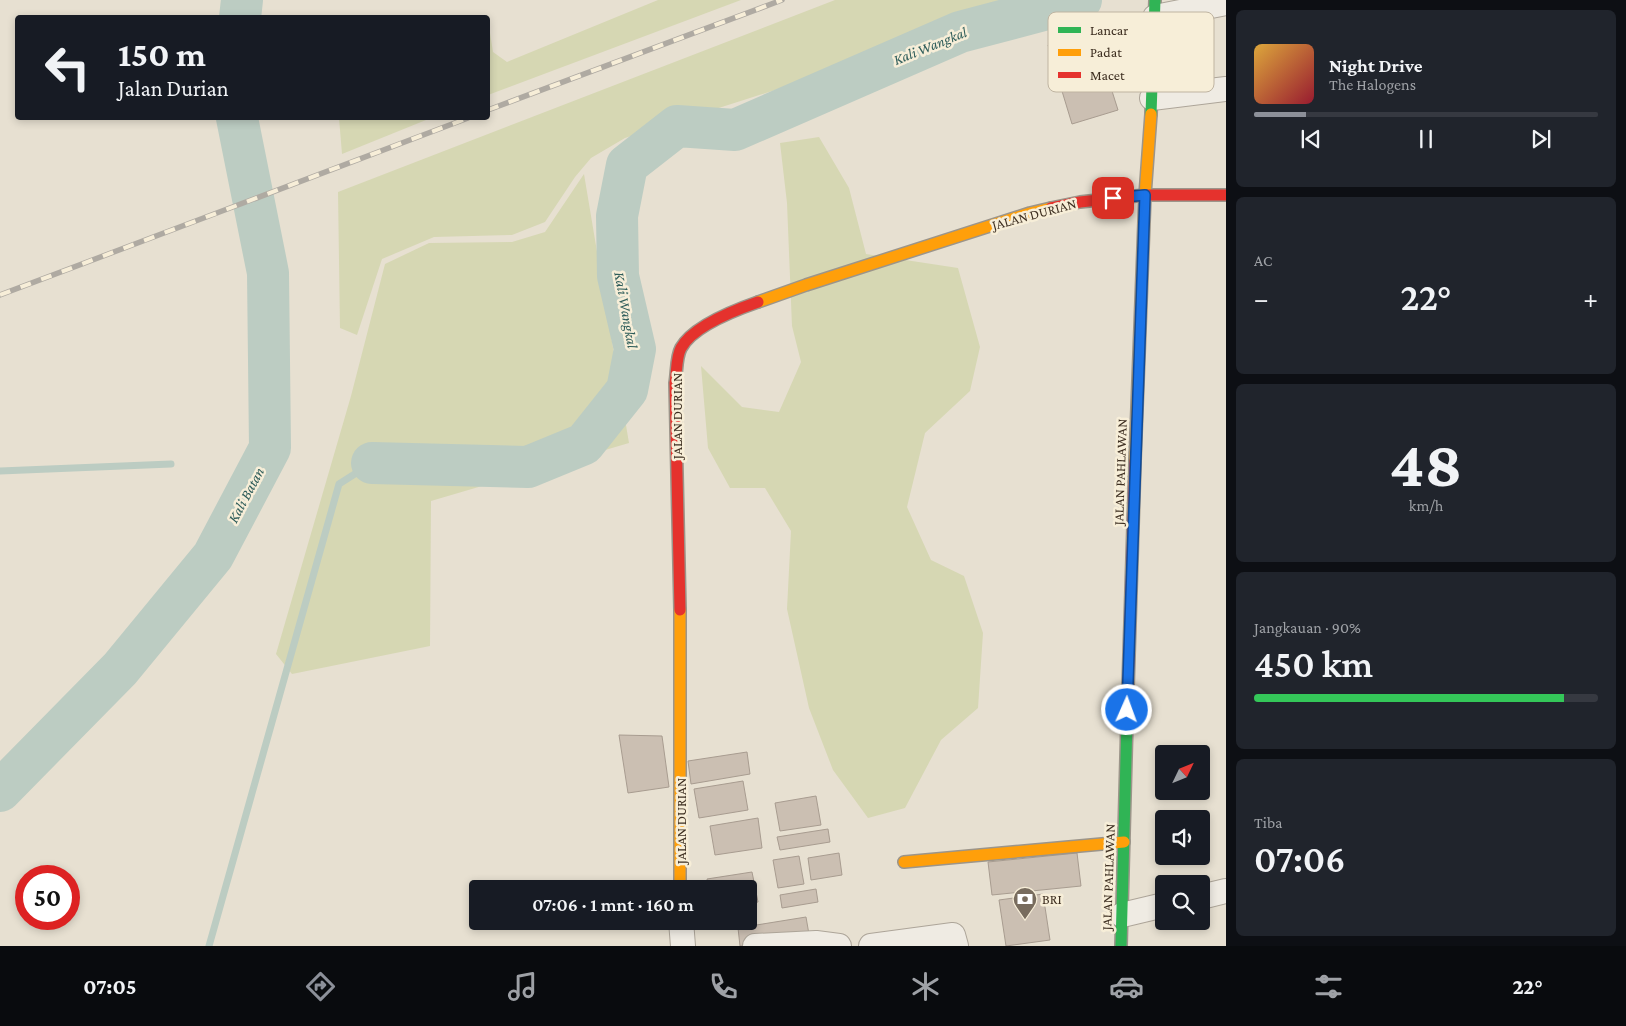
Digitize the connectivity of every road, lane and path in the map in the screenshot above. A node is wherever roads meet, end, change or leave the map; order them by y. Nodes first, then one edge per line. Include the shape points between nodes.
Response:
1 (1226, 3) edge
2 (1155, 8) edge
3 (1152, 92) edge
4 (1201, 92) edge
5 (1152, 98) junction
6 (1145, 195) junction
7 (1226, 196) edge
8 (1124, 842) junction
9 (904, 862) dead end
10 (680, 880) edge
11 (1226, 891) edge
12 (1210, 895) edge
13 (1155, 907) edge
14 (1122, 915) junction
15 (682, 930) edge
16 (683, 946) edge
17 (755, 946) edge
18 (839, 946) edge
19 (871, 946) edge
20 (956, 946) edge
21 (1121, 946) edge

1 - 2 street
3 - 5 street, JALAN PAHLAWAN
4 - 5 street
5 - 6 street, JALAN PAHLAWAN
6 - 7 street, JALAN DURIAN
6 - 8 street, JALAN PAHLAWAN
6 - 10 street, JALAN DURIAN via 1080,202 1030,213 728,313 688,336 683,343 675,383 681,632
8 - 9 street
8 - 14 street, JALAN PAHLAWAN
11 - 12 street
13 - 14 street
14 - 21 street, JALAN PAHLAWAN
15 - 16 street
17 - 18 street via 816,943
19 - 20 street via 953,935

